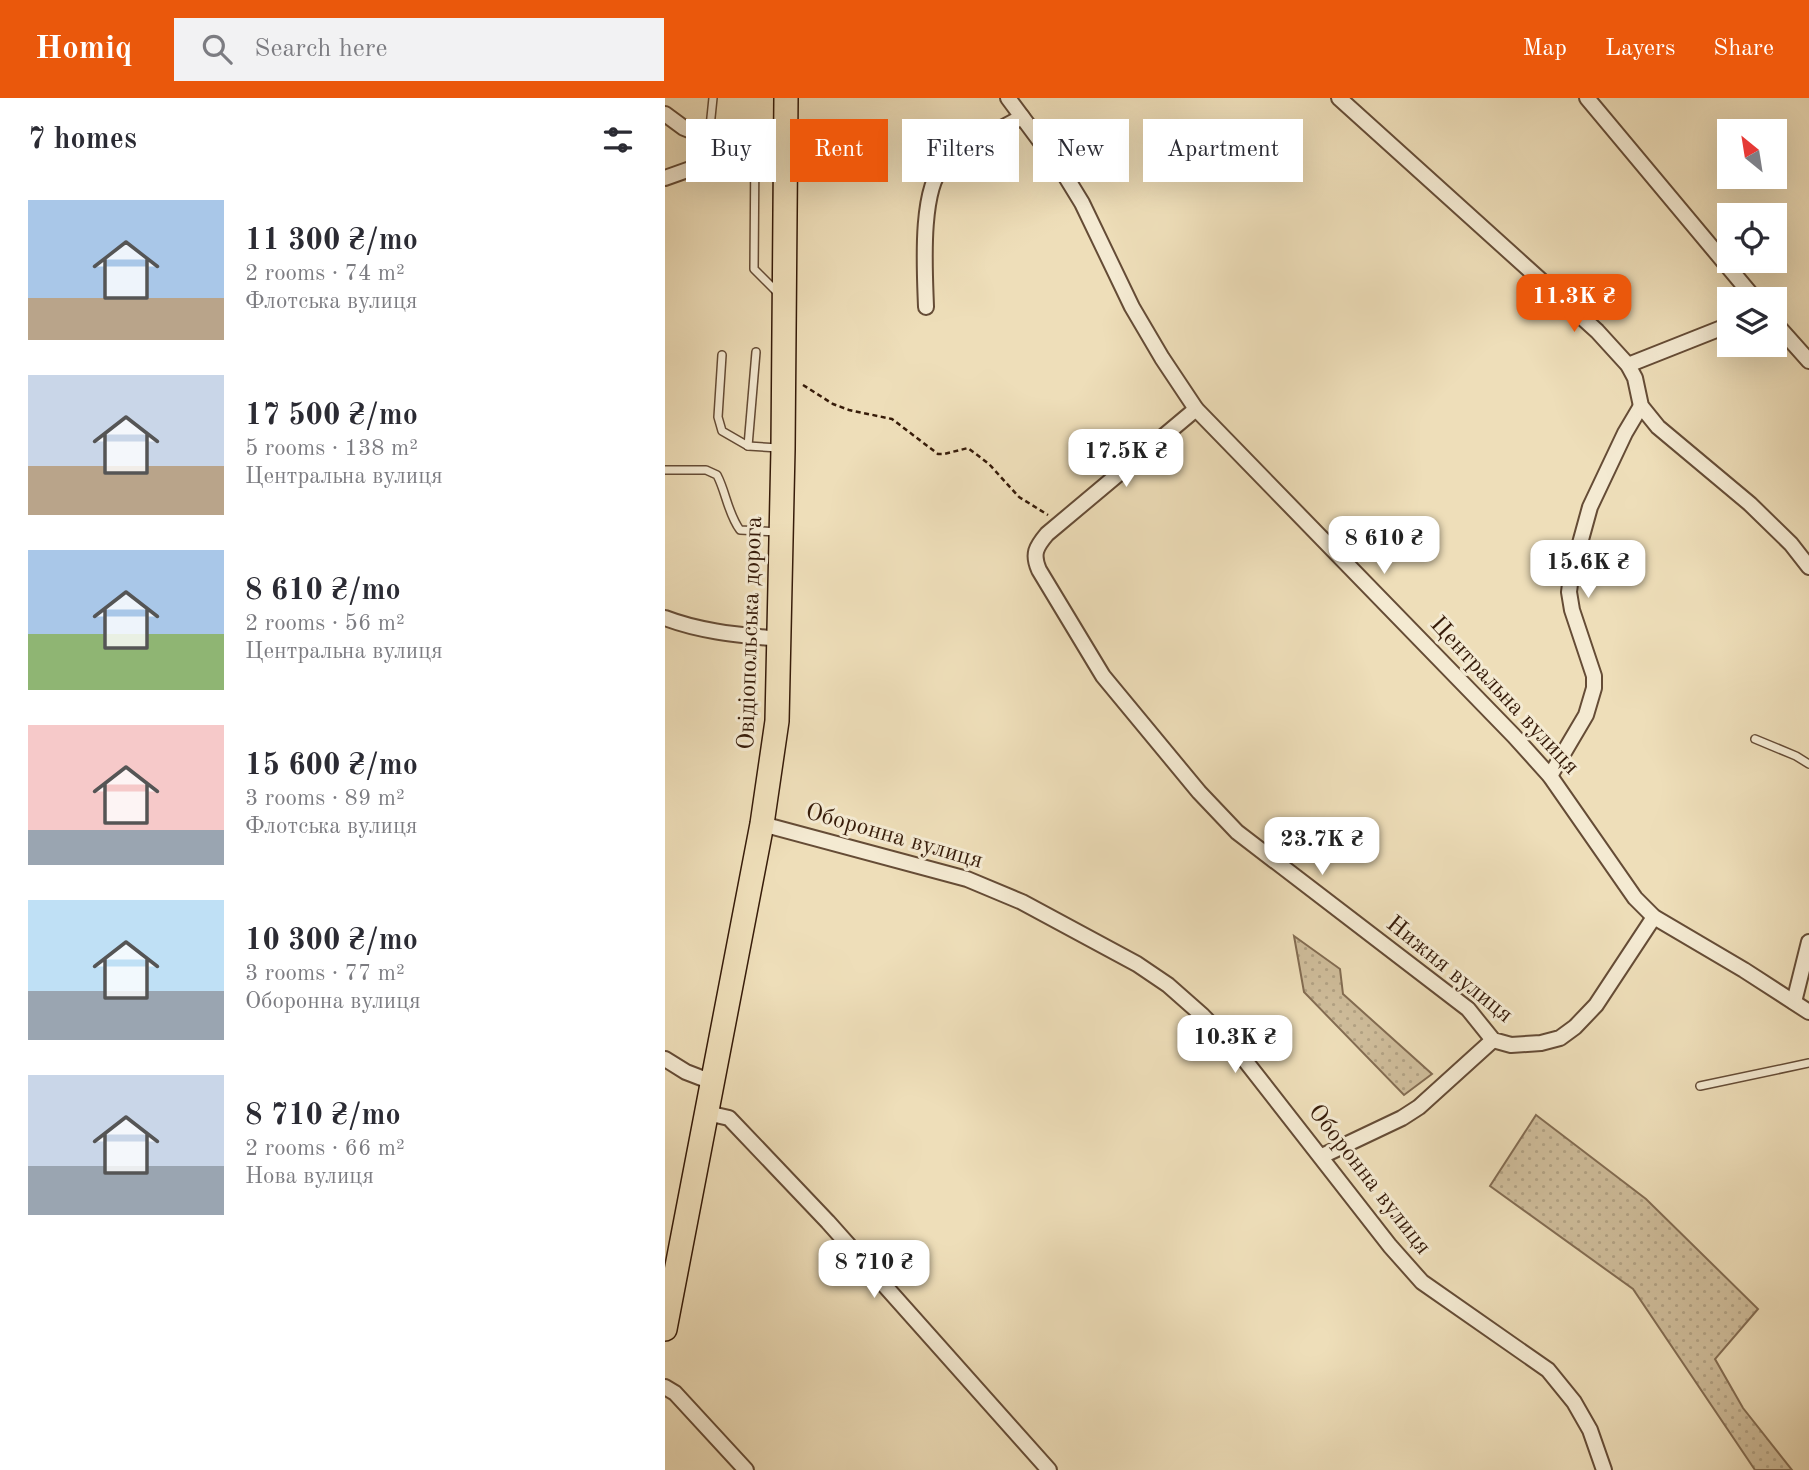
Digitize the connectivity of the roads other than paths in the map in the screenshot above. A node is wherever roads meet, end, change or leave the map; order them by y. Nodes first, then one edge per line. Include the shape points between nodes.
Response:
1 (713, 98) edge
2 (786, 98) edge
3 (1008, 98) edge
4 (1339, 98) edge
5 (1587, 98) edge
6 (665, 114) edge
7 (1022, 117) junction
8 (711, 119) edge
9 (686, 129) edge
10 (776, 147) edge
11 (785, 148) junction
12 (686, 170) edge
13 (665, 178) edge
14 (755, 182) edge
15 (1745, 287) edge
16 (784, 299) junction
17 (926, 307) dead end
18 (1717, 330) edge
19 (1787, 336) edge
20 (756, 352) dead end
21 (722, 355) dead end
22 (1809, 361) edge
23 (1628, 365) junction
24 (1641, 406) junction
25 (1196, 409) junction
26 (748, 446) junction
27 (783, 449) junction
28 (665, 470) edge
29 (781, 532) junction
30 (1809, 567) edge
31 (665, 618) edge
32 (779, 639) junction
33 (1755, 738) dead end
34 (1809, 764) edge
35 (1550, 776) junction
36 (762, 824) junction
37 (1654, 917) junction
38 (1809, 942) edge
39 (1794, 1002) junction
40 (1809, 1012) edge
41 (1493, 1040) junction
42 (665, 1059) edge
43 (1809, 1063) edge
44 (712, 1082) junction
45 (1700, 1086) dead end
46 (707, 1113) junction
47 (1322, 1156) junction
48 (665, 1329) edge
49 (665, 1387) edge
50 (747, 1470) edge
51 (1049, 1470) edge
52 (1604, 1470) edge

1 - 8 lane
2 - 11 main road, Овідіопольська дорога
3 - 7 street, Центральна вулиця
4 - 23 street via 1597,331
5 - 15 street
6 - 9 street
7 - 17 street via 951,160 936,176 924,244
7 - 25 street, Центральна вулиця via 1073,187 1132,307
10 - 11 street
11 - 16 main road, Овідіопольська дорога
12 - 13 street
14 - 16 lane via 754,270
16 - 27 main road, Овідіопольська дорога
18 - 23 street
19 - 22 street
20 - 26 lane
21 - 26 lane via 720,427
23 - 24 street
24 - 30 street via 1658,427 1750,503
24 - 35 street via 1590,507 1571,576 1572,610 1594,688 1586,715
25 - 35 street, Центральна вулиця
25 - 41 street, Нижня вулиця via 1059,523 1037,546 1034,557 1039,570 1103,676 1208,802 1282,869 1468,1009
26 - 27 lane
27 - 29 main road, Овідіопольська дорога
28 - 29 lane via 706,470 717,475 740,530
29 - 32 main road, Овідіопольська дорога
31 - 32 street
32 - 36 main road, Овідіопольська дорога via 777,721
33 - 34 lane
35 - 37 street, Центральна вулиця via 1635,898
36 - 44 main road, Овідіопольська дорога
36 - 47 street, Оборонна вулиця via 967,879 1022,902 1137,964 1168,985 1240,1054
37 - 39 street, Центральна вулиця
37 - 41 street, Нижня вулиця via 1597,1005 1575,1027 1560,1038 1541,1043 1511,1045
38 - 39 street
39 - 40 street, Центральна вулиця
41 - 47 street via 1419,1107
42 - 44 street
43 - 45 lane
44 - 46 main road, Овідіопольська дорога
46 - 48 main road, Овідіопольська дорога
46 - 51 street via 729,1118 756,1146
47 - 52 street, Оборонна вулиця via 1422,1282 1548,1370 1590,1430
49 - 50 street

